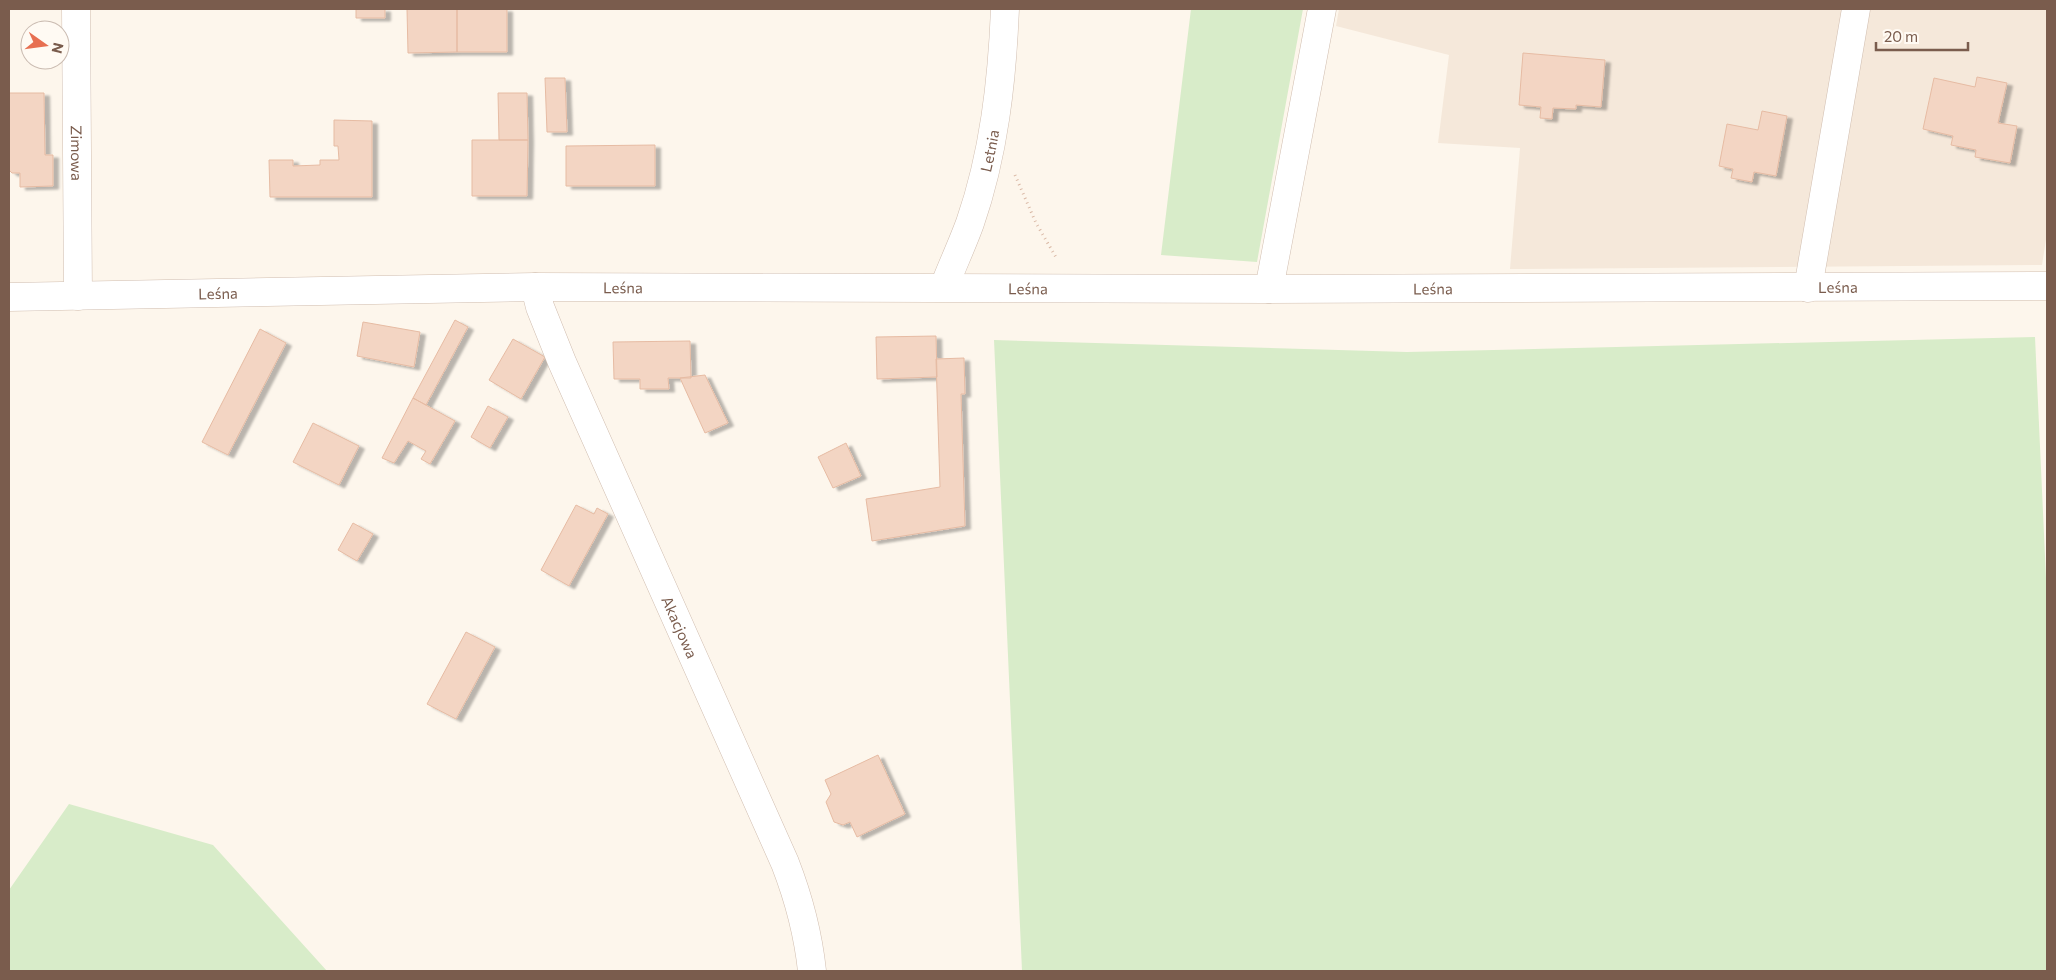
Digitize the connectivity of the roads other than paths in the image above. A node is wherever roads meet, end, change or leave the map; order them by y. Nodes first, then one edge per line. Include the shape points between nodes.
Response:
1 (76, 9) edge
2 (1005, 9) edge
3 (1322, 9) edge
4 (1856, 9) edge
5 (2047, 286) edge
6 (535, 287) junction
7 (944, 287) junction
8 (1808, 288) junction
9 (1269, 289) junction
10 (78, 296) junction
11 (9, 297) edge
12 (812, 971) edge

1 - 10 street, Zimowa
2 - 7 street, Letnia via 1000,86 988,158 970,222
3 - 9 street
4 - 8 street
5 - 8 street, Leśna
6 - 7 street, Leśna
6 - 10 street, Leśna
6 - 12 street, Akacjowa via 562,362 785,864 800,906
7 - 9 street, Leśna
8 - 9 street, Leśna
10 - 11 street, Leśna

